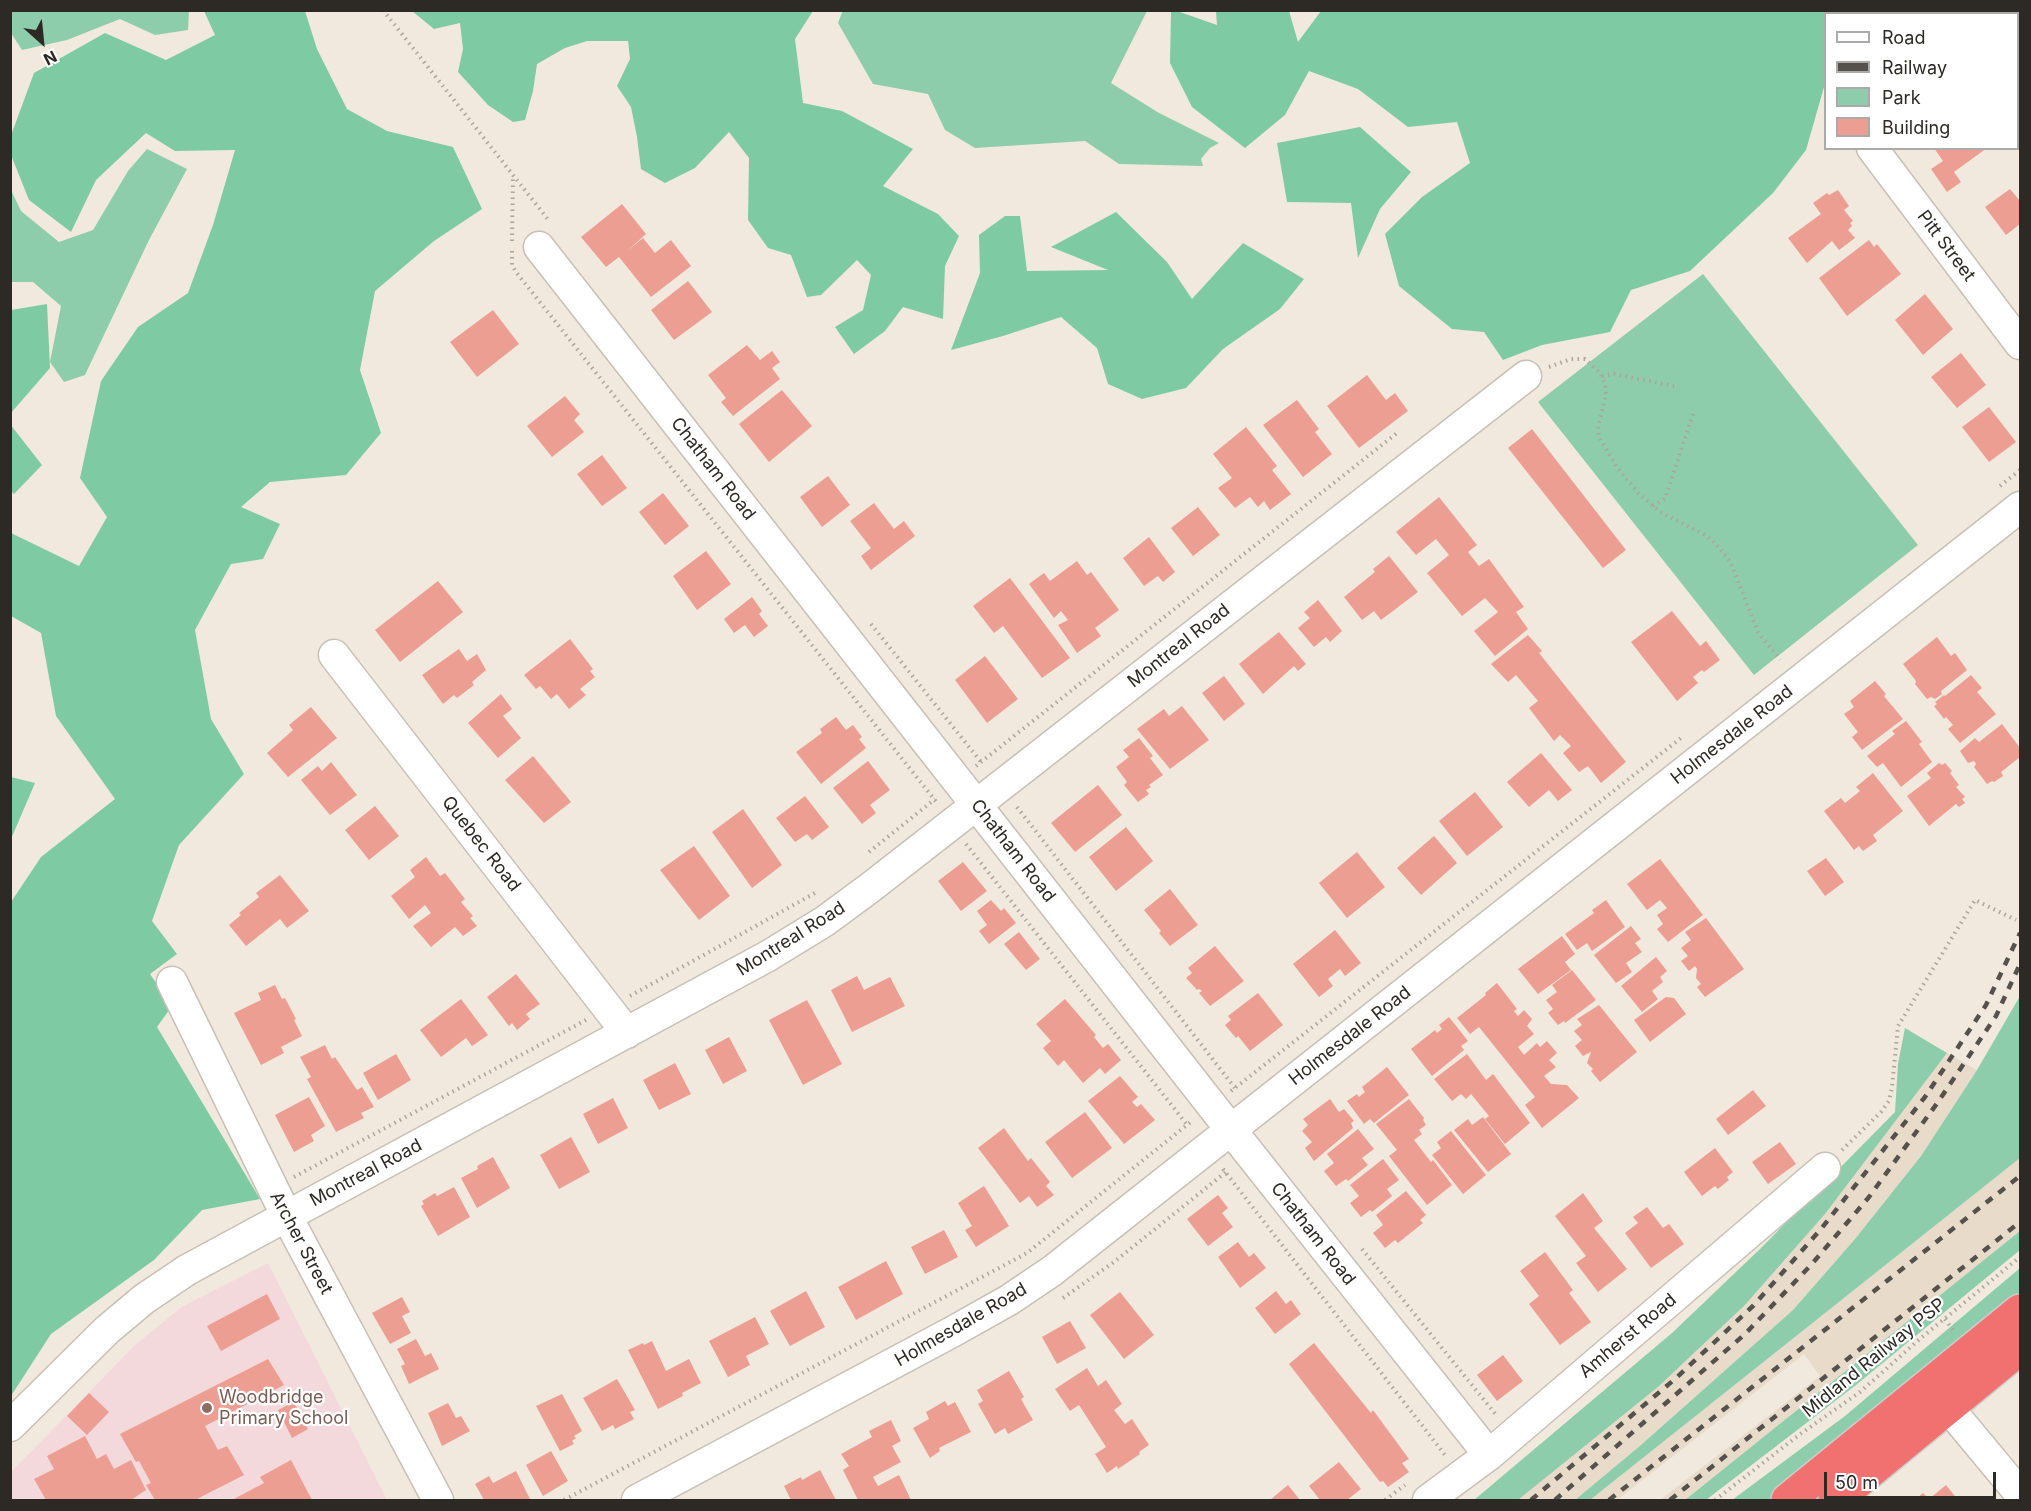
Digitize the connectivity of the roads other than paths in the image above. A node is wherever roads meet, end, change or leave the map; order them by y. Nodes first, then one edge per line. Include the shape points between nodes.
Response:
1 (1874, 150) edge
2 (539, 247) dead end
3 (2020, 344) edge
4 (1526, 376) road end
5 (2020, 507) edge
6 (334, 655) dead end
7 (976, 804) junction
8 (172, 982) dead end
9 (627, 1033) junction
10 (1231, 1130) junction
11 (1825, 1168) road end
12 (286, 1215) junction
13 (2020, 1311) edge
14 (2020, 1348) edge
15 (1939, 1397) junction
16 (10, 1426) edge
17 (1489, 1455) junction
18 (2020, 1494) edge
19 (438, 1500) edge
20 (637, 1500) edge
21 (1428, 1500) edge
22 (1788, 1500) edge
23 (1835, 1500) edge

1 - 3 street, Pitt Street
2 - 7 street, Chatham Road
4 - 7 street, Montreal Road
5 - 10 street, Holmesdale Road
6 - 9 street, Quebec Road
7 - 9 street, Montreal Road via 825,921
7 - 10 street, Chatham Road via 1224,1097
8 - 12 street, Archer Street
9 - 12 street, Montreal Road
10 - 17 street, Chatham Road
10 - 20 street, Holmesdale Road via 1052,1271 1009,1300
11 - 17 street, Amherst Road
12 - 16 street, Montreal Road via 187,1270 144,1299
12 - 19 street, Archer Street
13 - 15 highway
14 - 15 highway
15 - 18 street
15 - 22 highway
15 - 23 highway
17 - 21 street, Amherst Road

